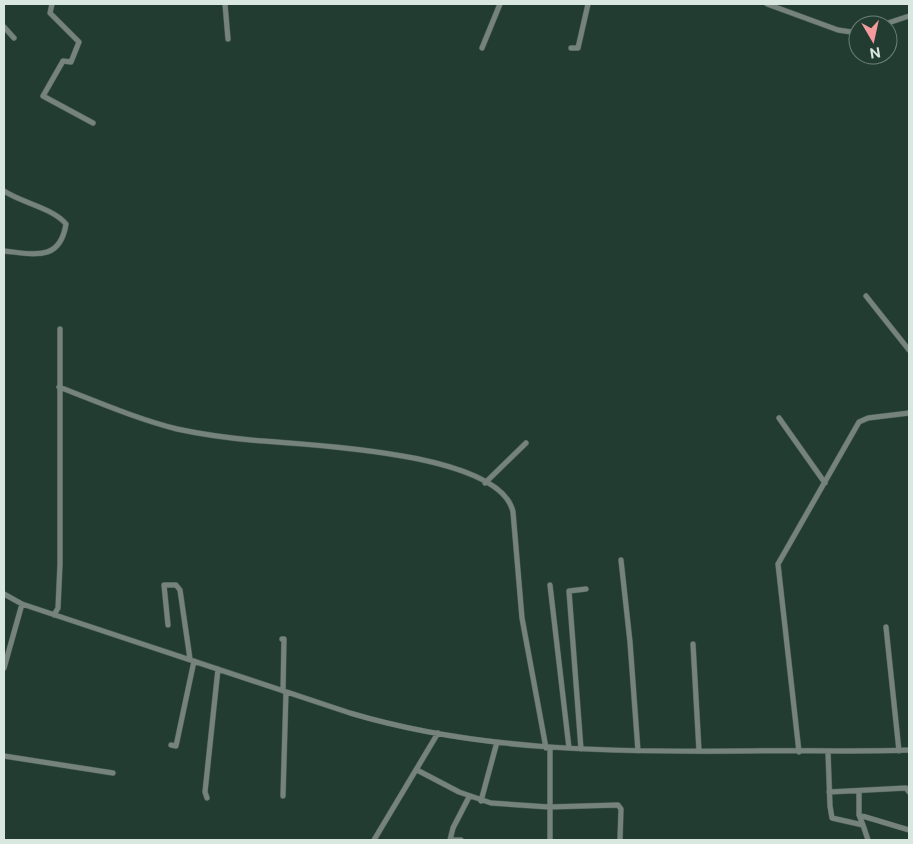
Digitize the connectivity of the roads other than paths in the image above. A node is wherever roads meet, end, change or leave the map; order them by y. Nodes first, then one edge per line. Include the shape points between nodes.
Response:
1 (52, 4) edge
2 (225, 4) edge
3 (500, 4) edge
4 (588, 4) edge
5 (767, 4) edge
6 (4, 27) edge
7 (848, 32) edge
8 (14, 38) dead end
9 (228, 39) dead end
10 (482, 48) dead end
11 (571, 48) dead end
12 (92, 123) dead end
13 (4, 191) edge
14 (4, 251) edge
15 (866, 296) dead end
16 (60, 330) dead end
17 (909, 350) edge
18 (59, 387) junction
19 (909, 413) edge
20 (779, 418) dead end
21 (526, 443) dead end
22 (485, 482) junction
23 (825, 483) junction
24 (621, 560) dead end
25 (550, 585) dead end
26 (586, 589) dead end
27 (4, 594) edge
28 (22, 604) junction
29 (54, 615) junction
30 (168, 625) dead end
31 (886, 627) dead end
32 (282, 639) dead end
33 (693, 644) dead end
34 (192, 660) junction
35 (4, 668) edge
36 (218, 669) junction
37 (285, 691) junction
38 (438, 733) junction
39 (497, 742) junction
40 (171, 746) dead end
41 (548, 748) junction
42 (569, 748) junction
43 (581, 749) junction
44 (909, 750) edge
45 (638, 751) junction
46 (699, 751) junction
47 (899, 751) junction
48 (799, 752) junction
49 (828, 752) junction
50 (4, 756) edge
51 (417, 770) junction
52 (112, 773) dead end
53 (859, 791) junction
54 (829, 792) junction
55 (909, 792) edge
56 (283, 796) dead end
57 (469, 797) junction
58 (207, 798) dead end
59 (481, 801) junction
60 (549, 807) junction
61 (859, 815) junction
62 (863, 825) junction
63 (909, 830) edge
64 (374, 840) edge
65 (450, 840) edge
66 (461, 840) edge
67 (550, 840) edge
68 (620, 840) edge
69 (868, 840) edge

1 - 12 street via 50,13 79,42 70,62 63,61 43,96
2 - 9 street
3 - 10 street
4 - 11 street via 578,48
5 - 7 street
6 - 8 street
13 - 14 street via 59,216 66,224 63,238 55,250 48,253
15 - 17 street
16 - 18 street
18 - 22 street via 178,429 263,441 387,452 452,468
18 - 29 street via 60,564 58,608
19 - 23 street via 859,422
20 - 23 street
21 - 22 street
22 - 41 street via 511,502 522,618
23 - 48 street via 778,564
24 - 45 street
25 - 42 street
26 - 43 street via 569,591
27 - 28 street
28 - 29 street
28 - 35 street
29 - 34 street
30 - 34 street via 164,586 176,585 180,590
31 - 47 street
32 - 37 street
33 - 46 street
34 - 36 street
34 - 40 street via 176,746
36 - 37 street
36 - 58 street via 205,792
37 - 38 street via 378,722
37 - 56 street
38 - 39 street
38 - 51 street
39 - 41 street
39 - 59 street
41 - 42 street
41 - 60 street
42 - 43 street
43 - 45 street
44 - 47 street
45 - 46 street
46 - 48 street
47 - 49 street
48 - 49 street
49 - 54 street
50 - 52 street
51 - 57 street
51 - 64 street
53 - 54 street
53 - 55 street via 906,788
53 - 61 street
54 - 62 street via 832,818
57 - 59 street
57 - 65 street via 452,828
59 - 60 street
60 - 67 street
60 - 68 street via 618,805 621,809
61 - 62 street
61 - 63 street
62 - 69 street
65 - 66 street

